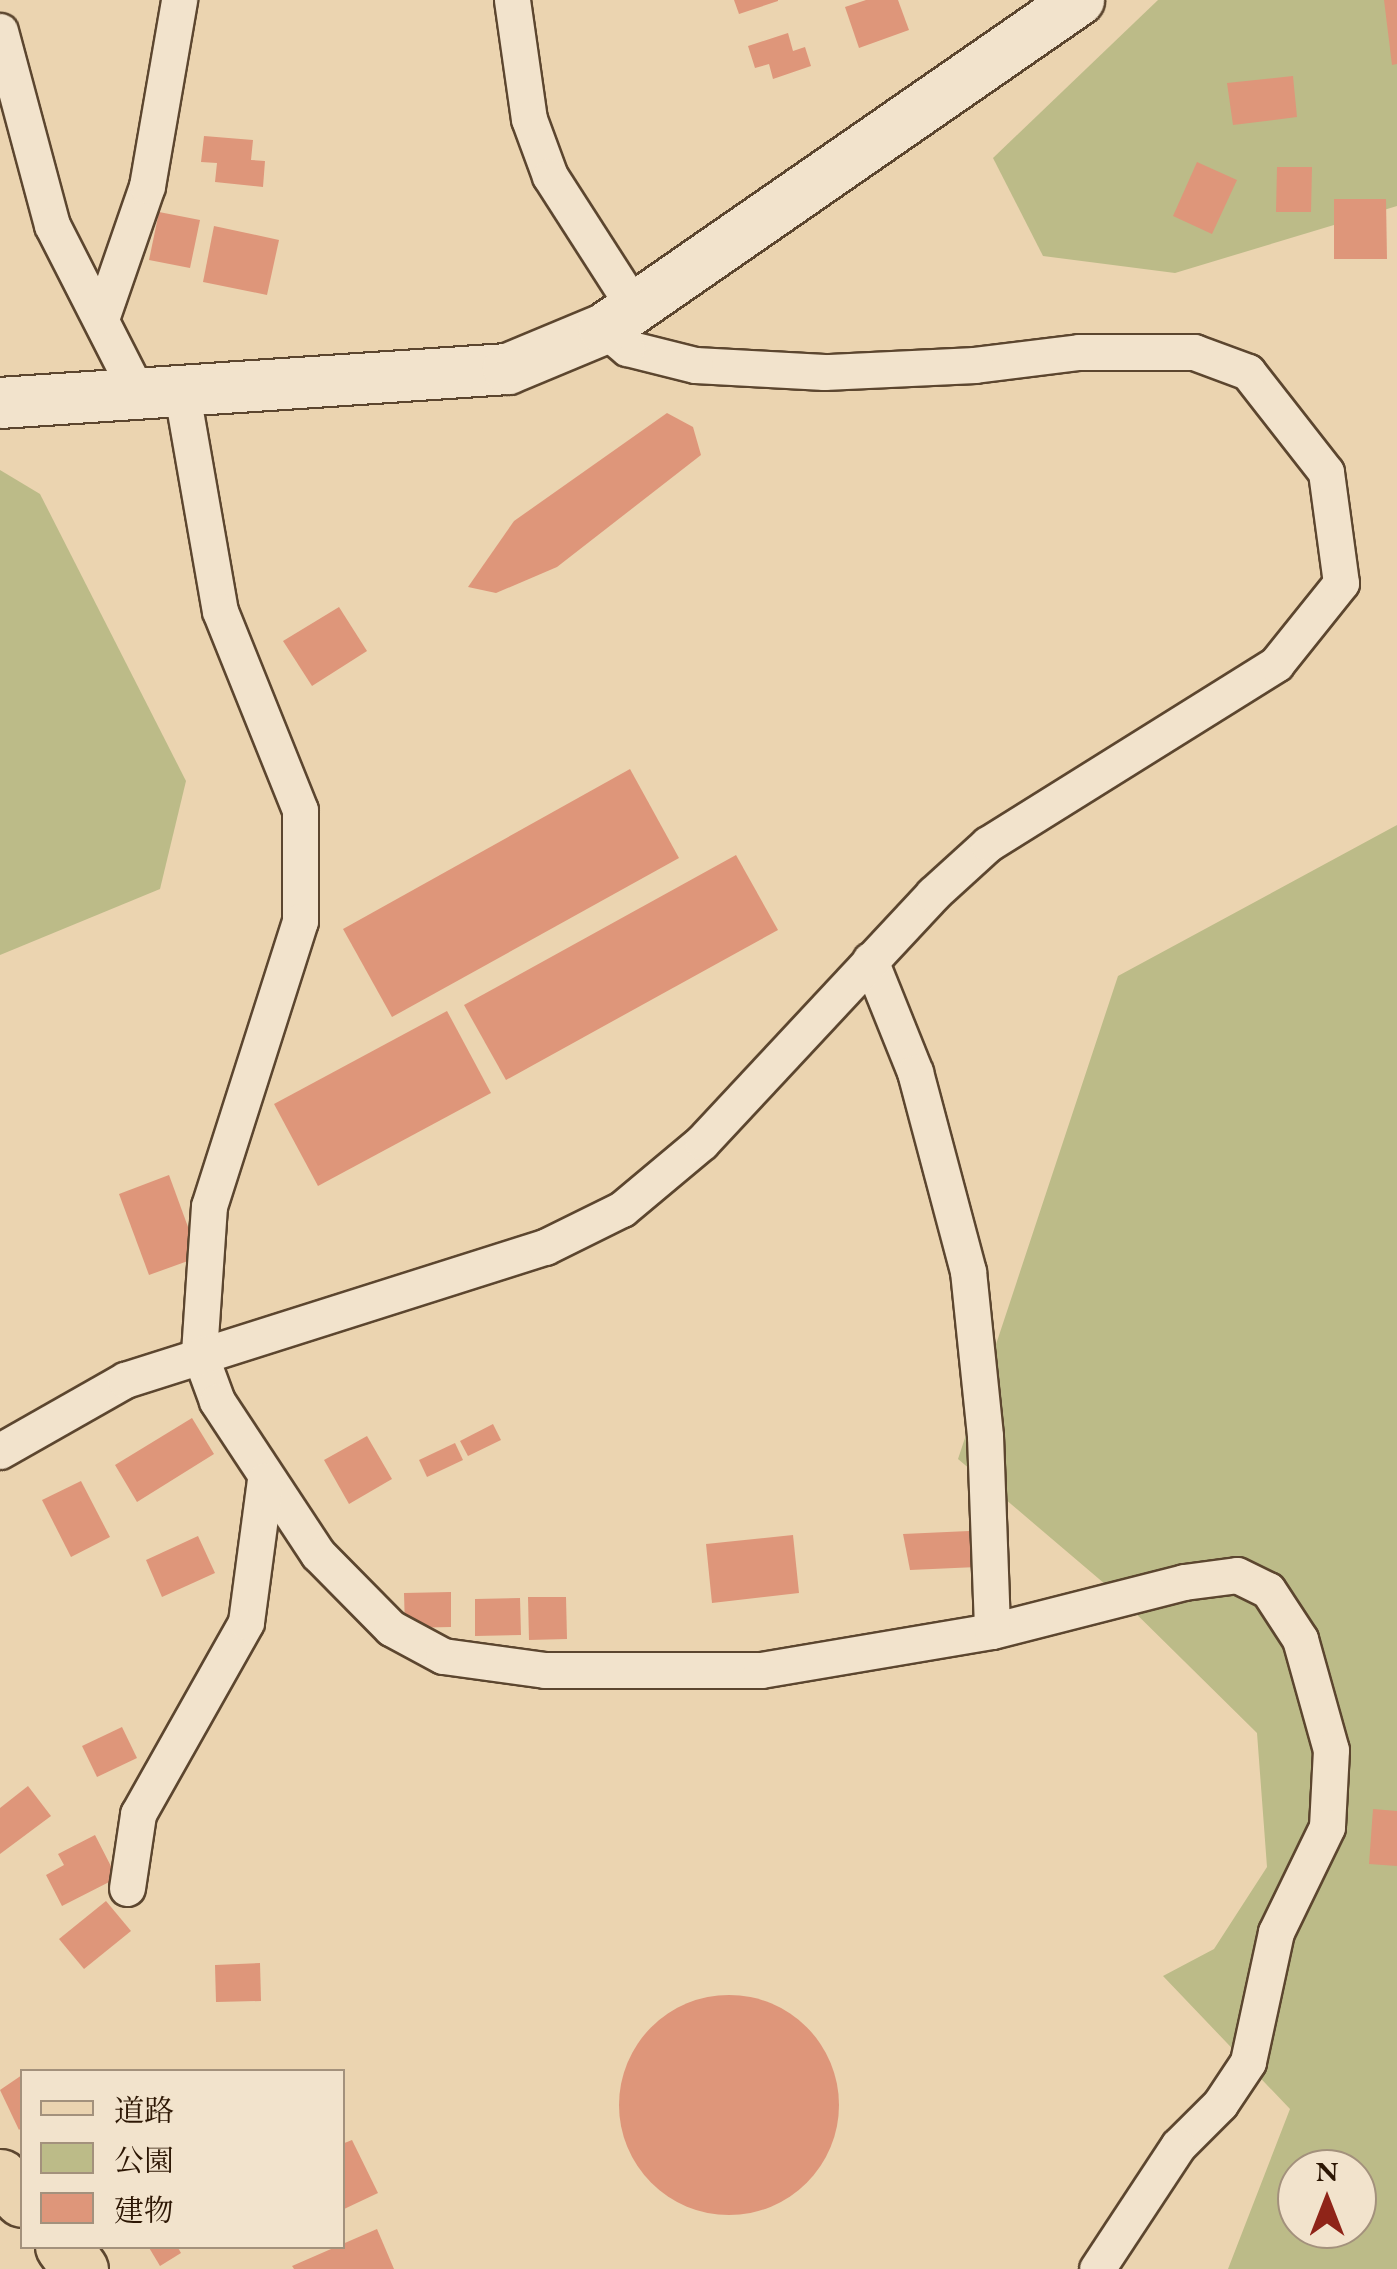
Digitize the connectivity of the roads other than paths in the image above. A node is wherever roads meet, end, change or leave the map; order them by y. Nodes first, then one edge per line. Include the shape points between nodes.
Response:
1 (180, 0) edge
2 (512, 0) edge
3 (1079, 0) edge
4 (0, 31) edge
5 (102, 316) junction
6 (619, 318) junction
7 (159, 390) junction
8 (0, 402) edge
9 (870, 960) junction
10 (199, 1352) junction
11 (0, 1451) edge
12 (265, 1480) junction
13 (992, 1631) junction
14 (127, 1888) dead end
15 (0, 2178) edge
16 (20, 2197) edge
17 (1096, 2269) edge

1 - 5 street via 147,186
2 - 6 street via 529,119
3 - 6 street
4 - 5 street via 52,224
5 - 7 street
6 - 7 street via 508,369
6 - 9 street via 628,348 695,366 824,372 975,366 1079,352 1194,352 1248,372 1326,472 1341,582 1276,664 988,844
7 - 8 street
7 - 10 street via 220,610 300,810 300,922 208,1206
9 - 10 street via 702,1142 622,1209 545,1247
9 - 13 street via 915,1072 968,1272 985,1436
10 - 11 street via 125,1380
10 - 12 street via 217,1401
12 - 13 street via 318,1554 391,1628 443,1656 545,1670 762,1670
12 - 14 street via 246,1622 138,1814
13 - 17 street via 1184,1582 1236,1576 1268,1590 1300,1639 1331,1750 1328,1828 1276,1932 1248,2062 1220,2104 1178,2146
15 - 16 main road

